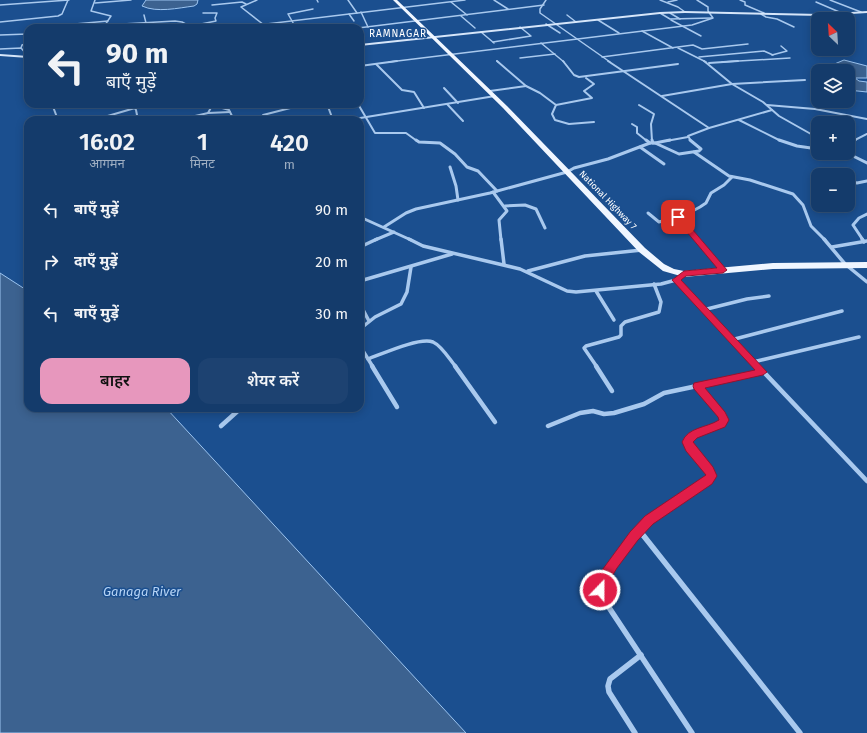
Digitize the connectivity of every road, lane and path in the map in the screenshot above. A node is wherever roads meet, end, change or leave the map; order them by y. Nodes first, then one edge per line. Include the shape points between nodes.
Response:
1 (62, 0) edge
2 (69, 0) edge
3 (130, 0) edge
4 (257, 0) edge
5 (348, 0) edge
6 (395, 0) edge
7 (465, 0) edge
8 (494, 0) edge
9 (546, 0) edge
10 (660, 0) edge
11 (677, 0) edge
12 (697, 0) edge
13 (740, 0) edge
14 (830, 0) edge
15 (95, 1) edge
16 (450, 2) junction
17 (667, 2) junction
18 (816, 2) dead end
19 (246, 4) junction
20 (0, 5) edge
21 (212, 5) dead end
22 (544, 5) junction
23 (403, 8) junction
24 (313, 9) dead end
25 (508, 9) junction
26 (362, 12) junction
27 (686, 12) junction
28 (708, 12) junction
29 (839, 12) edge
30 (861, 12) junction
31 (867, 12) edge
32 (203, 13) dead end
33 (357, 13) junction
34 (660, 13) junction
35 (670, 13) junction
36 (855, 13) edge
37 (350, 14) junction
38 (763, 14) junction
39 (144, 15) dead end
40 (468, 15) junction
41 (567, 15) dead end
42 (811, 15) edge
43 (461, 16) junction
44 (713, 18) junction
45 (670, 19) junction
46 (680, 19) junction
47 (598, 20) junction
48 (108, 21) junction
49 (293, 21) junction
50 (354, 21) dead end
51 (0, 22) edge
52 (416, 22) junction
53 (576, 22) junction
54 (146, 23) junction
55 (75, 24) edge
56 (106, 24) edge
57 (126, 24) edge
58 (185, 24) edge
59 (204, 24) edge
60 (263, 24) edge
61 (271, 24) edge
62 (294, 24) edge
63 (546, 24) junction
64 (555, 24) junction
65 (682, 26) junction
66 (364, 27) edge
67 (368, 27) junction
68 (520, 27) junction
69 (794, 27) dead end
70 (475, 28) dead end
71 (642, 30) junction
72 (481, 32) junction
73 (560, 33) dead end
74 (619, 33) junction
75 (24, 34) edge
76 (0, 35) edge
77 (700, 36) dead end
78 (432, 37) junction
79 (576, 39) junction
80 (493, 42) junction
81 (541, 43) junction
82 (24, 44) edge
83 (748, 44) dead end
84 (364, 45) edge
85 (781, 46) dead end
86 (21, 48) junction
87 (497, 48) junction
88 (673, 48) junction
89 (678, 48) junction
90 (0, 49) edge
91 (24, 51) edge
92 (450, 54) junction
93 (555, 54) junction
94 (773, 54) junction
95 (0, 55) edge
96 (24, 56) edge
97 (602, 57) junction
98 (520, 58) dead end
99 (698, 58) junction
100 (790, 58) dead end
101 (774, 59) junction
102 (497, 61) dead end
103 (708, 63) junction
104 (376, 64) junction
105 (678, 64) dead end
106 (364, 66) edge
107 (625, 72) junction
108 (586, 78) junction
109 (805, 80) dead end
110 (732, 84) junction
111 (526, 86) junction
112 (444, 88) dead end
113 (490, 91) junction
114 (495, 96) junction
115 (662, 96) junction
116 (458, 103) junction
117 (447, 104) junction
118 (556, 105) junction
119 (639, 105) dead end
120 (768, 105) junction
121 (135, 108) joint
122 (211, 108) edge
123 (224, 108) edge
124 (290, 108) edge
125 (360, 108) edge
126 (424, 108) junction
127 (772, 110) junction
128 (230, 112) junction
129 (208, 113) junction
130 (108, 116) edge
131 (137, 116) edge
132 (200, 116) edge
133 (232, 116) edge
134 (264, 116) edge
135 (365, 117) junction
136 (867, 119) edge
137 (738, 120) junction
138 (463, 121) dead end
139 (594, 122) dead end
140 (632, 124) dead end
141 (709, 128) junction
142 (811, 134) edge
143 (867, 134) edge
144 (688, 137) junction
145 (855, 140) edge
146 (653, 143) junction
147 (640, 147) junction
148 (811, 149) edge
149 (694, 152) junction
150 (855, 157) edge
151 (867, 163) edge
152 (664, 164) dead end
153 (450, 167) dead end
154 (567, 172) junction
155 (732, 177) junction
156 (867, 181) edge
157 (855, 182) edge
158 (495, 191) junction
159 (458, 200) junction
160 (505, 206) junction
161 (648, 213) dead end
162 (867, 214) edge
163 (678, 217) junction
164 (364, 219) edge
165 (384, 227) junction
166 (545, 228) dead end
167 (394, 232) junction
168 (865, 242) edge
169 (364, 245) edge
170 (832, 247) junction
171 (642, 250) junction
172 (453, 254) junction
173 (504, 264) junction
174 (845, 264) junction
175 (867, 265) edge
176 (411, 267) junction
177 (723, 270) junction
178 (528, 271) junction
179 (684, 274) junction
180 (364, 280) edge
181 (676, 280) junction
182 (867, 282) edge
183 (654, 284) junction
184 (596, 290) junction
185 (769, 296) dead end
186 (703, 310) junction
187 (842, 311) dead end
188 (364, 312) edge
189 (614, 320) dead end
190 (369, 321) junction
191 (364, 325) edge
192 (859, 337) dead end
193 (731, 340) junction
194 (364, 352) edge
195 (368, 359) junction
196 (753, 362) junction
197 (763, 372) junction
198 (697, 386) junction
199 (612, 391) dead end
200 (397, 407) dead end
201 (237, 412) edge
202 (495, 422) dead end
203 (221, 426) dead end
204 (548, 426) dead end
205 (867, 481) edge
206 (639, 530) junction
207 (641, 655) junction
208 (635, 733) edge
209 (692, 733) edge
210 (800, 733) edge

1 - 2 street
1 - 20 street
2 - 51 street via 62,14 58,16
3 - 15 street
4 - 19 street
5 - 33 street
6 - 23 main road, National Highway 7
7 - 16 street
8 - 25 street
9 - 22 street
10 - 17 street
11 - 17 street
12 - 28 street via 708,6
13 - 38 street
14 - 30 street
15 - 48 street via 91,11 110,15
16 - 23 street
16 - 40 street
17 - 27 street
18 - 29 street
19 - 21 street via 240,2
19 - 60 street via 242,8
22 - 25 street via 524,5
22 - 64 street via 539,12
23 - 26 street
23 - 52 main road, National Highway 7
24 - 49 street via 288,14
25 - 40 street
26 - 33 street
26 - 67 street
27 - 28 main road
27 - 35 main road
28 - 38 main road
28 - 44 street
30 - 31 main road
30 - 36 main road
32 - 59 street via 217,13 216,22
33 - 37 street
34 - 35 main road
34 - 45 street
34 - 47 main road
35 - 46 street
37 - 49 street
37 - 50 street
38 - 42 main road
38 - 69 street
39 - 54 street
40 - 43 street
41 - 53 street
43 - 52 street
43 - 70 street
44 - 46 street
44 - 65 street via 695,25
45 - 46 street
45 - 65 street
47 - 53 main road
47 - 74 street
48 - 55 street
48 - 56 street
49 - 61 street
49 - 62 street
52 - 67 street
52 - 78 main road, National Highway 7
53 - 64 main road
54 - 57 street
54 - 58 street
63 - 64 main road
63 - 68 main road
63 - 73 street
64 - 79 street
65 - 71 street
65 - 77 street
66 - 67 street
68 - 72 main road
68 - 80 street via 531,36
71 - 74 street
71 - 88 street
72 - 78 main road
72 - 80 street
74 - 79 street
75 - 76 street
78 - 84 main road
78 - 92 main road, National Highway 7
79 - 81 street
79 - 97 street
80 - 87 street
81 - 87 street
81 - 93 street
82 - 86 street
83 - 89 street via 702,49 693,45
85 - 94 street via 787,51
86 - 90 street
86 - 91 street
87 - 92 street
88 - 89 street
88 - 97 street
89 - 99 street
92 - 104 street
92 - 113 main road, National Highway 7
93 - 98 street
93 - 108 street via 574,75
94 - 99 street via 764,51
94 - 101 street via 770,56
95 - 96 main road
97 - 107 street
99 - 103 street
100 - 101 street
101 - 103 street
102 - 111 street
103 - 110 street
104 - 106 street
104 - 126 street via 402,90 414,92
105 - 107 street
107 - 108 street
107 - 115 street
108 - 118 street via 594,84 584,91 592,98
109 - 110 street
110 - 115 street
110 - 120 street
111 - 113 street
111 - 118 street
112 - 116 street
113 - 114 main road, National Highway 7
114 - 116 street
114 - 154 main road, National Highway 7
115 - 141 street
116 - 117 street
117 - 126 street
117 - 138 street
118 - 139 street via 552,114 558,121 575,124
119 - 146 street via 654,114 651,121
120 - 127 street
120 - 136 street via 815,109
121 - 130 street
121 - 131 street
122 - 129 street
123 - 128 street
124 - 134 street
125 - 135 street
126 - 135 street
127 - 137 street
127 - 142 street
128 - 129 street
128 - 133 street
129 - 132 street
135 - 158 street via 376,134 406,133 419,142 440,143 467,167 478,171
137 - 141 street
137 - 148 street via 785,143
140 - 146 street via 637,127 637,133
141 - 144 street
143 - 145 street
144 - 146 street
144 - 149 street via 701,150
146 - 147 street
146 - 149 street via 676,153
147 - 152 street
147 - 154 street
149 - 155 street
150 - 151 street
153 - 159 street
154 - 158 street
154 - 171 main road, National Highway 7
155 - 163 street via 711,193 706,203
155 - 170 street via 793,194 803,205 811,226
156 - 157 street
158 - 159 street
158 - 160 street
159 - 165 street via 410,211
160 - 166 street via 533,207
160 - 173 street via 507,211 499,220
161 - 163 street via 659,222
162 - 168 street via 853,225
163 - 177 street
164 - 165 street
165 - 167 street
167 - 169 street
167 - 172 street via 423,246
168 - 170 street
170 - 174 street
171 - 178 street via 585,256
171 - 179 main road, National Highway 7 via 663,268
172 - 173 street
172 - 176 street
173 - 178 street
174 - 175 main road, National Highway 7
174 - 177 main road, National Highway 7
174 - 182 street
176 - 180 street
176 - 190 street via 408,295 404,301
177 - 179 main road, National Highway 7
178 - 184 street via 567,291
179 - 181 street
181 - 183 street
181 - 186 street
183 - 184 street
183 - 199 street via 662,302 659,312 625,322 621,326 619,337 584,348
184 - 189 street
185 - 186 street
186 - 193 street
187 - 193 street
188 - 190 street
190 - 191 street
192 - 196 street
193 - 196 street
194 - 195 street
195 - 200 street
195 - 202 street via 415,343 433,342 458,370
196 - 197 street
197 - 198 street
197 - 205 street
198 - 204 street via 658,395 644,404 614,413 587,412
198 - 206 street via 724,420 722,424 694,434 687,442 710,470 711,476 708,481 649,520
201 - 203 street
206 - 207 street via 602,581 600,590 602,597
206 - 210 street
207 - 208 street via 610,679 608,686 609,692
207 - 209 street

